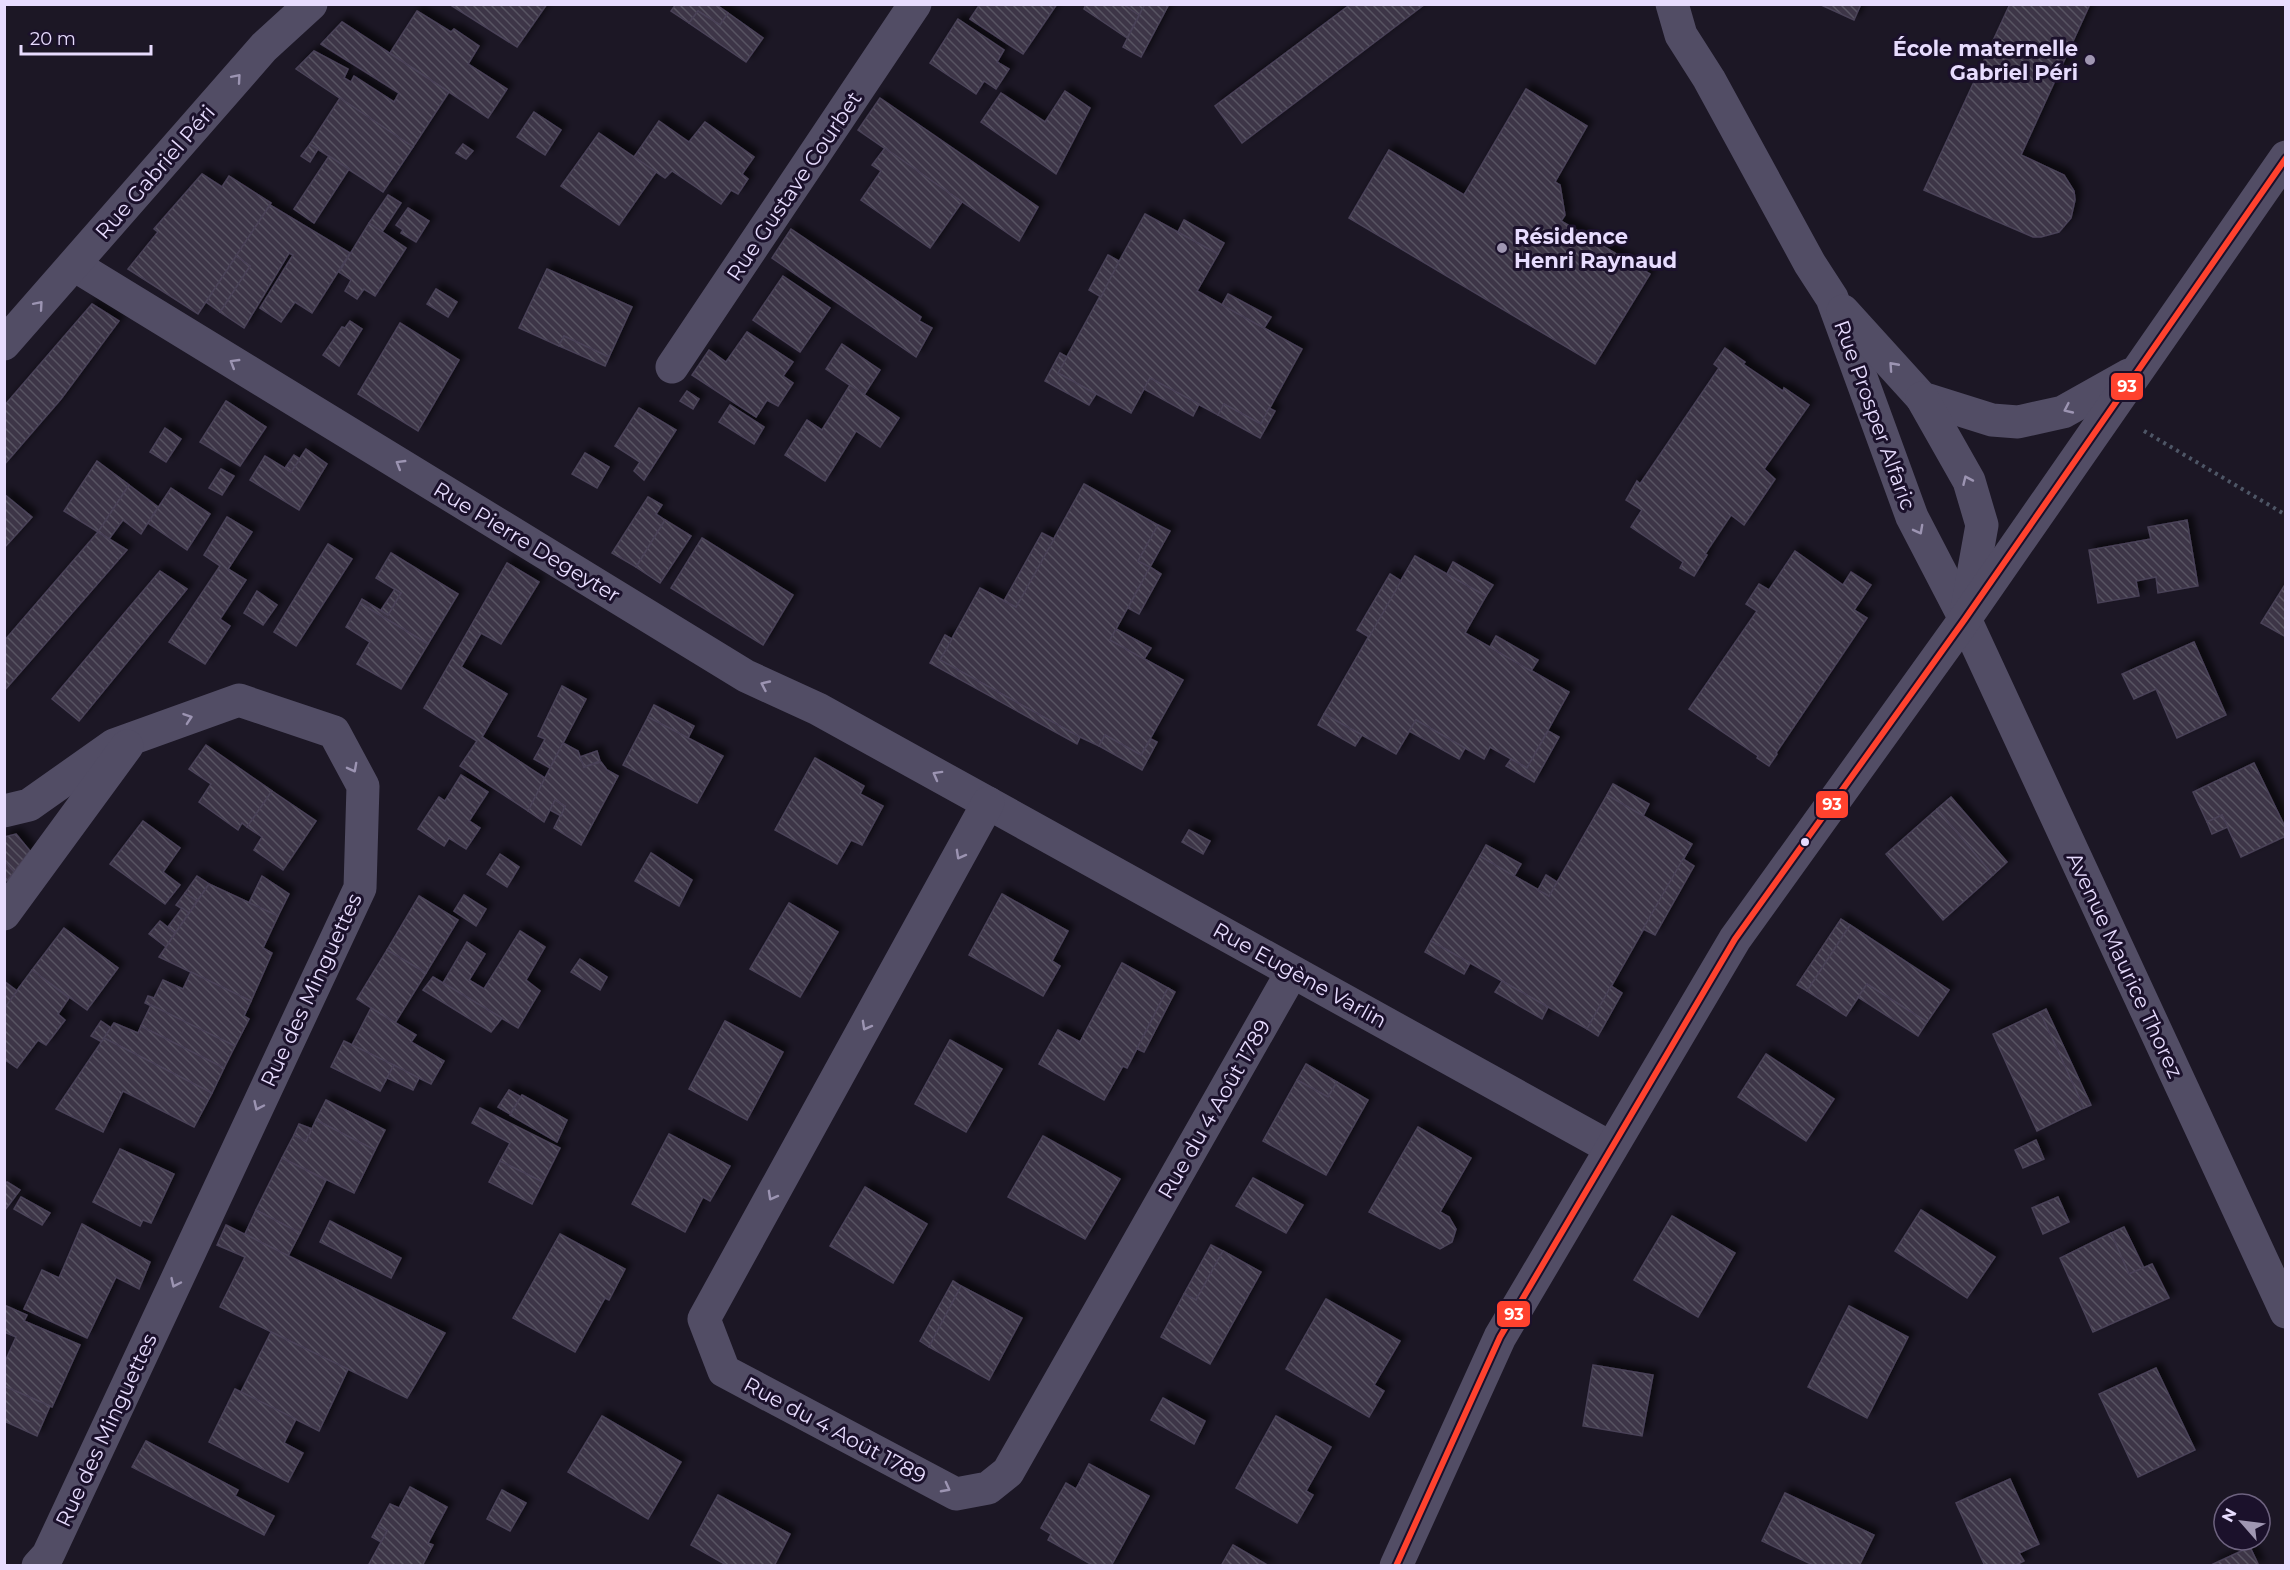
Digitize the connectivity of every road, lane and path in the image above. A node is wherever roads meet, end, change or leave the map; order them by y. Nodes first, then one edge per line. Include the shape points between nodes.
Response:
1 (311, 4) edge
2 (915, 4) edge
3 (1672, 4) edge
4 (2286, 157) edge
5 (74, 265) junction
6 (1832, 298) junction
7 (4, 344) edge
8 (672, 367) dead end
9 (2138, 370) junction
10 (1922, 398) junction
11 (2110, 410) junction
12 (2286, 515) edge
13 (1965, 619) junction
14 (133, 738) junction
15 (988, 803) junction
16 (4, 811) edge
17 (4, 914) edge
18 (1293, 972) junction
19 (1611, 1148) junction
20 (2286, 1312) edge
21 (51, 1562) edge
22 (1396, 1566) edge

5 -> 1 street, Rue Gabriel Péri via 264,47
2 - 8 street, Rue Gustave Courbet
3 - 6 street, Rue Prosper Alfaric via 1681,35
4 - 9 street
7 -> 5 street, Rue Gabriel Péri
15 -> 5 street, Rue Pierre Degeyter via 818,710 746,676
10 -> 6 street
6 -> 13 street, Rue Prosper Alfaric via 1912,517
9 -> 10 street via 2063,412 2018,422 1992,420
9 - 11 street
13 -> 10 street via 1982,525 1969,481
11 - 12 path
11 - 13 street
13 - 19 street via 1735,939
13 - 20 street, Avenue Maurice Thorez
14 - 16 street, Rue des Minguettes via 114,744 29,805
14 - 17 street
14 -> 21 street, Rue des Minguettes via 239,700 334,732 363,786 360,888
15 - 18 street, Rue Eugène Varlin
15 -> 18 street, Rue du 4 Août 1789 via 704,1319 723,1371 956,1494 988,1488 1008,1472
18 - 19 street, Rue Eugène Varlin
19 - 22 street via 1500,1337

